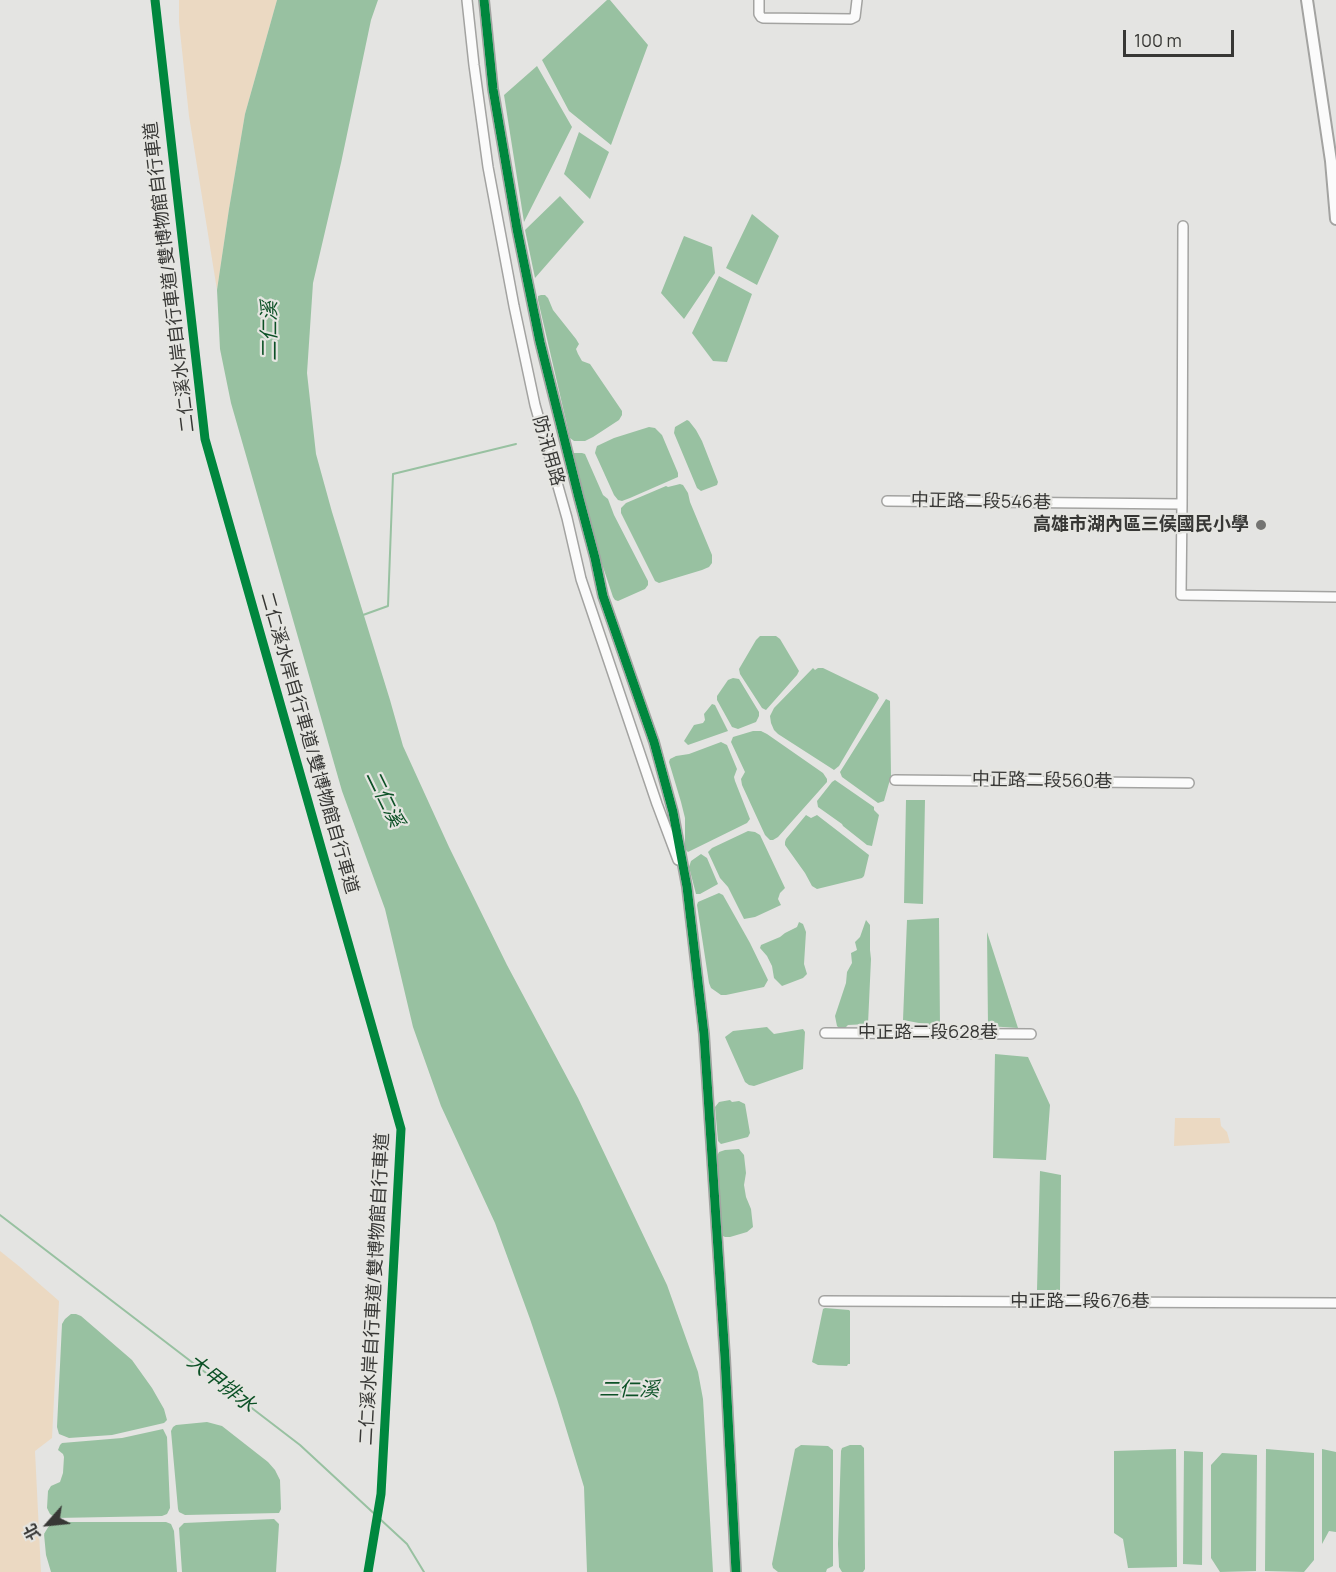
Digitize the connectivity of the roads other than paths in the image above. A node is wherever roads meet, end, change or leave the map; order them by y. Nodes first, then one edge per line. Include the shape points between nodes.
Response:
1 (467, 0) edge
2 (484, 0) edge
3 (759, 0) edge
4 (857, 0) edge
5 (1307, 0) edge
6 (1333, 161) edge
7 (1336, 219) edge
8 (1183, 226) dead end
9 (887, 501) dead end
10 (1182, 504) junction
11 (1336, 597) edge
12 (895, 780) dead end
13 (1189, 783) dead end
14 (687, 887) junction
15 (825, 1033) dead end
16 (1031, 1034) dead end
17 (824, 1301) dead end
18 (1336, 1303) edge
19 (736, 1572) edge

1 - 14 street, 防汛用路 via 488,167 535,405 581,579
2 - 14 street via 493,88 540,342 603,596 654,742 673,812
3 - 4 street via 759,14 763,18 851,20
5 - 6 main road
6 - 7 main road
8 - 10 street
9 - 10 street, 中正路二段546巷
10 - 11 street via 1180,595
12 - 13 street, 中正路二段560巷
14 - 19 street via 705,1058
15 - 16 street, 中正路二段628巷
17 - 18 street, 中正路二段676巷

